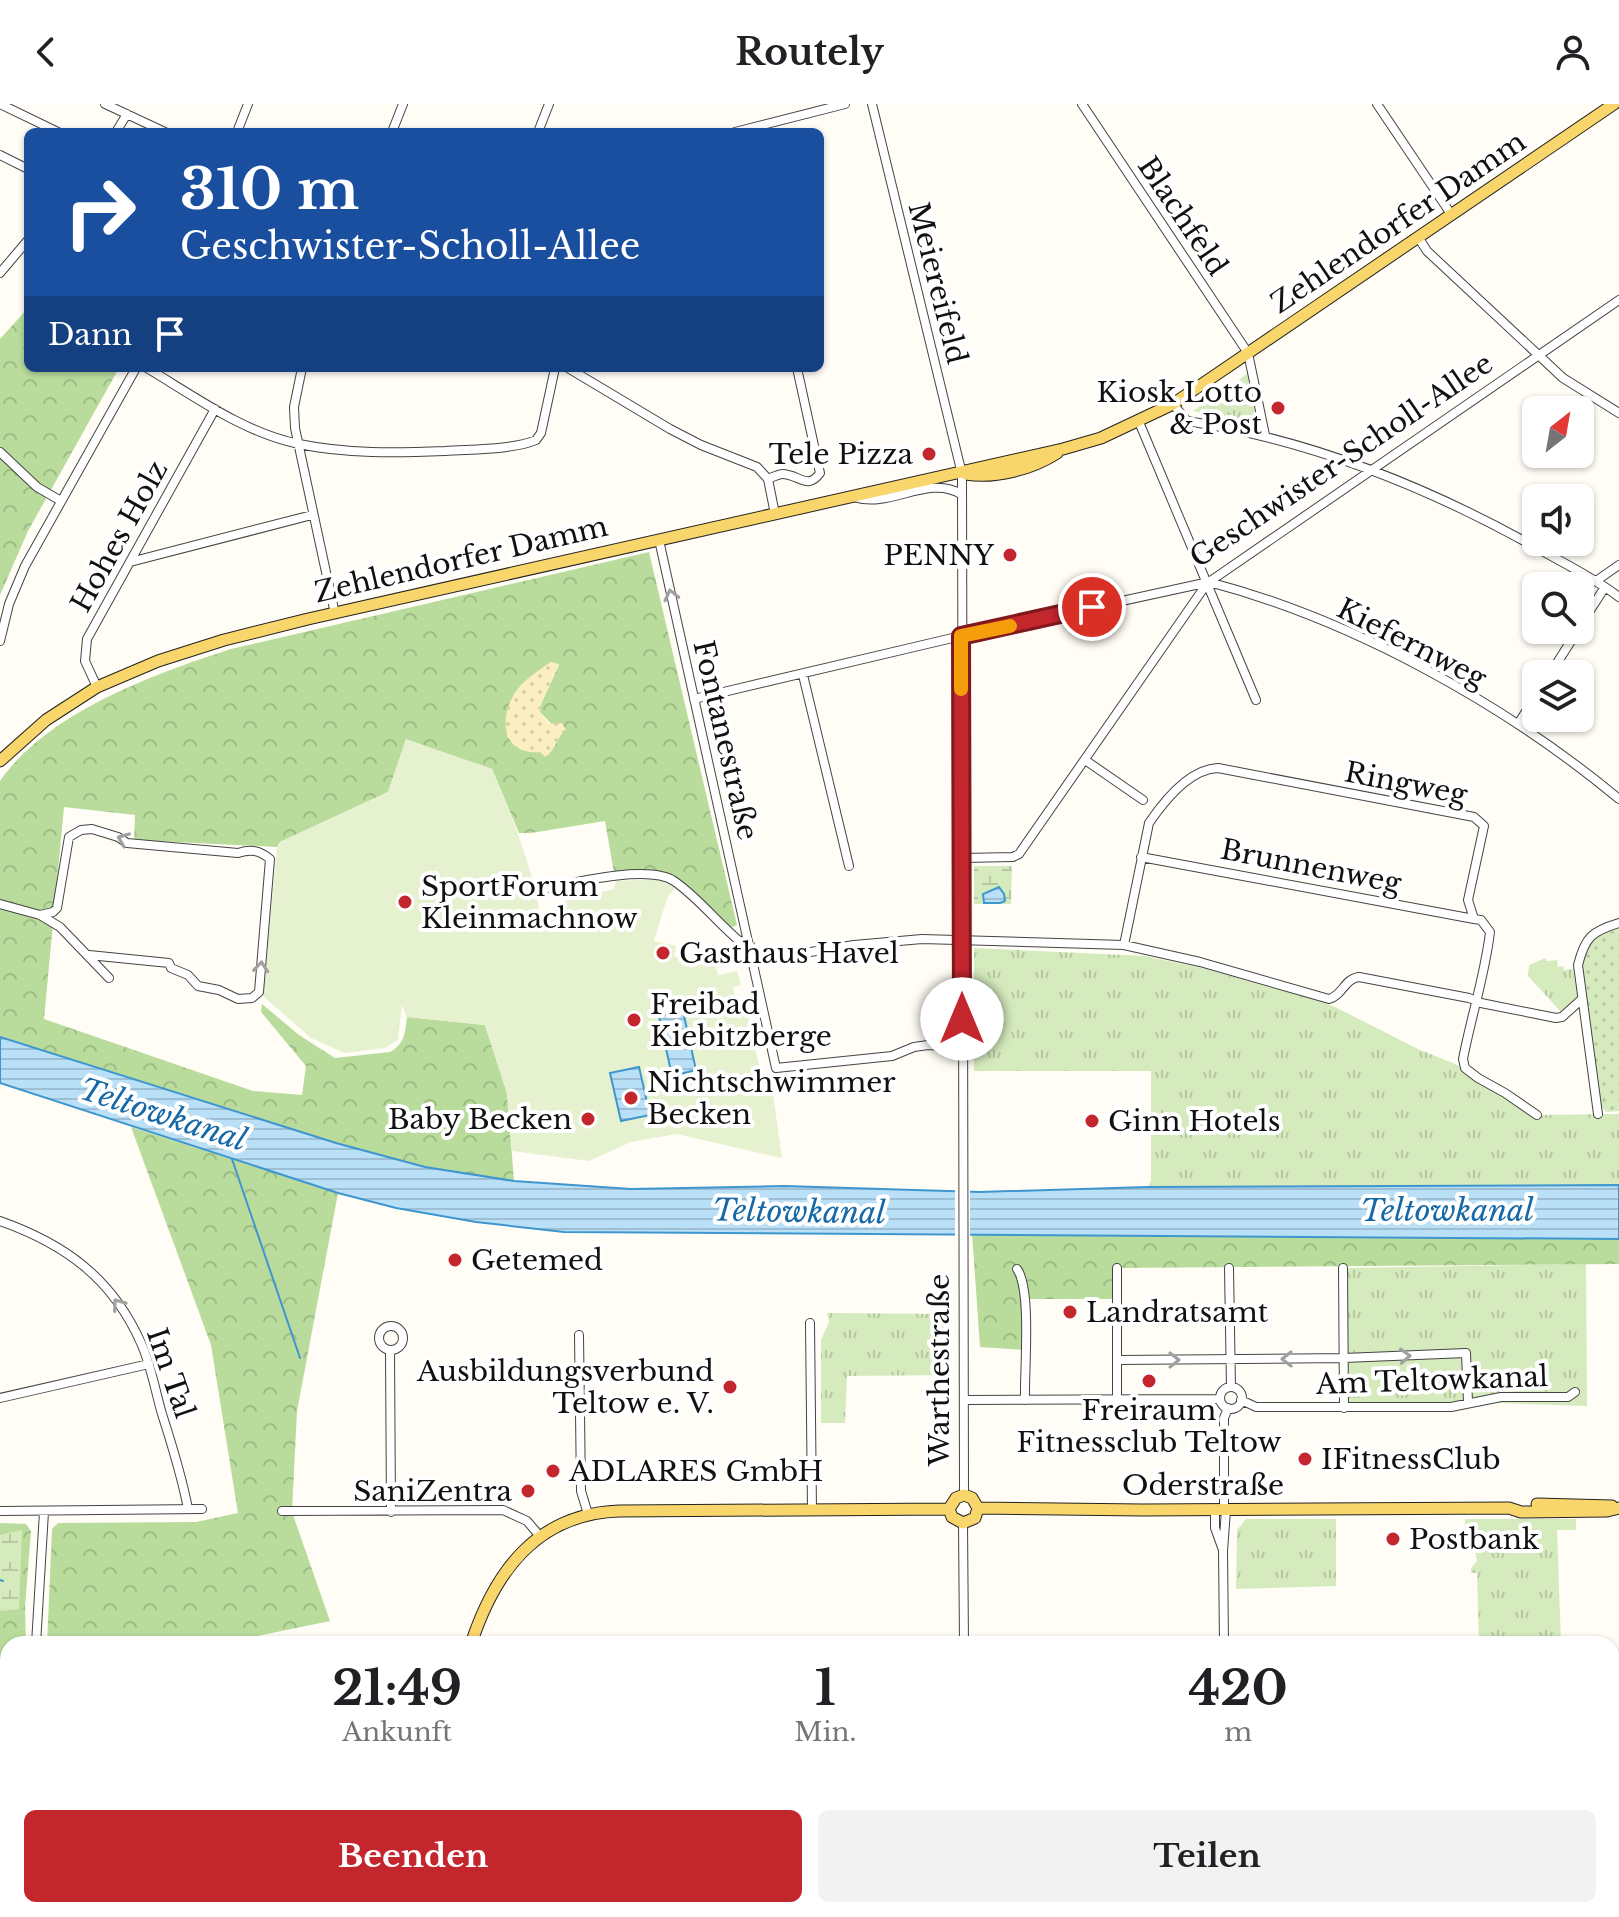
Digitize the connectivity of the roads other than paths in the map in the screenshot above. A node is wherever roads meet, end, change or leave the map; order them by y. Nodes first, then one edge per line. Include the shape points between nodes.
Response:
1 (0, 104) edge
2 (105, 104) edge
3 (248, 104) edge
4 (403, 104) edge
5 (549, 104) edge
6 (845, 104) edge
7 (872, 104) edge
8 (1082, 104) edge
9 (1377, 104) edge
10 (1614, 104) edge
11 (127, 114) junction
12 (50, 128) edge
13 (118, 128) edge
14 (157, 128) edge
15 (239, 128) edge
16 (394, 128) edge
17 (540, 128) edge
18 (752, 128) edge
19 (0, 155) edge
20 (24, 167) edge
21 (1451, 214) junction
22 (1418, 237) junction
23 (24, 245) edge
24 (0, 273) edge
25 (1619, 300) edge
26 (1248, 353) junction
27 (1538, 356) junction
28 (134, 372) edge
29 (154, 372) edge
30 (301, 372) edge
31 (554, 372) edge
32 (575, 372) edge
33 (798, 372) edge
34 (1173, 404) junction
35 (215, 409) junction
36 (1619, 413) edge
37 (1139, 422) junction
38 (1265, 435) junction
39 (297, 444) junction
40 (0, 452) edge
41 (1371, 468) junction
42 (962, 474) junction
43 (768, 479) junction
44 (961, 494) junction
45 (852, 496) junction
46 (61, 501) junction
47 (775, 514) junction
48 (312, 515) junction
49 (659, 543) junction
50 (130, 562) junction
51 (1619, 565) edge
52 (1596, 581) junction
53 (1209, 582) junction
54 (1614, 591) edge
55 (1594, 612) edge
56 (335, 614) junction
57 (961, 636) junction
58 (0, 641) edge
59 (803, 675) junction
60 (97, 687) junction
61 (694, 699) junction
62 (1256, 700) dead end
63 (1522, 718) edge
64 (1518, 724) junction
65 (1085, 760) junction
66 (0, 761) edge
67 (1619, 799) edge
68 (1143, 800) dead end
69 (1141, 857) junction
70 (962, 858) junction
71 (849, 866) dead end
72 (533, 891) dead end
73 (0, 904) edge
74 (40, 915) junction
75 (1474, 919) junction
76 (1619, 923) edge
77 (962, 940) junction
78 (750, 945) junction
79 (1124, 945) junction
80 (89, 955) junction
81 (754, 961) junction
82 (109, 978) dead end
83 (1582, 999) junction
84 (1475, 1000) junction
85 (962, 1046) junction
86 (1598, 1114) dead end
87 (1537, 1115) dead end
88 (0, 1221) edge
89 (1117, 1268) dead end
90 (1229, 1268) dead end
91 (1343, 1268) dead end
92 (1017, 1269) dead end
93 (810, 1323) dead end
94 (579, 1335) dead end
95 (390, 1350) dead end
96 (1344, 1358) junction
97 (1117, 1360) junction
98 (1231, 1360) junction
99 (149, 1364) junction
100 (1231, 1387) junction
101 (1575, 1392) dead end
102 (0, 1398) edge
103 (1117, 1398) junction
104 (1220, 1399) junction
105 (964, 1400) junction
106 (1025, 1400) junction
107 (1241, 1400) junction
108 (1468, 1402) junction
109 (1228, 1408) junction
110 (1344, 1408) junction
111 (964, 1495) junction
112 (978, 1508) junction
113 (1619, 1508) edge
114 (188, 1509) junction
115 (202, 1509) dead end
116 (949, 1509) junction
117 (812, 1510) junction
118 (1221, 1510) junction
119 (0, 1511) edge
120 (282, 1511) dead end
121 (44, 1512) junction
122 (391, 1512) junction
123 (588, 1514) junction
124 (963, 1523) junction
125 (539, 1535) junction
126 (36, 1636) edge
127 (474, 1636) edge
128 (964, 1636) edge
129 (1224, 1636) edge

1 - 12 street
2 - 11 street
3 - 15 street
4 - 16 street
5 - 17 street
6 - 18 street
7 - 42 street, Meiereifeld
8 - 26 street, Blachfeld
9 - 21 street
10 - 21 main road, Zehlendorfer Damm
11 - 13 street
11 - 14 street
19 - 20 street
21 - 22 main road, Zehlendorfer Damm
22 - 26 main road, Zehlendorfer Damm
22 - 27 street
23 - 24 street
25 - 27 street, Geschwister-Scholl-Allee
26 - 34 main road, Zehlendorfer Damm
26 - 38 street
27 - 36 street
27 - 41 street, Geschwister-Scholl-Allee
28 - 46 street
29 - 35 street
30 - 39 street via 294,407
31 - 39 street via 539,437 529,443 390,453
32 - 43 street via 670,429 757,467
33 - 43 street via 820,473 808,483 782,474
34 - 37 main road, Zehlendorfer Damm
34 - 38 street via 1187,421
35 - 39 street
35 - 50 street, Hohes Holz
37 - 42 main road, Zehlendorfer Damm via 1101,438
37 - 53 street
38 - 41 street
39 - 48 street
40 - 46 street via 37,487
41 - 52 street via 1460,507
41 - 53 street, Geschwister-Scholl-Allee
42 - 44 street, Meiereifeld
42 - 45 main road, Zehlendorfer Damm
43 - 47 street
44 - 45 street via 940,486 885,499
44 - 57 street, Meiereifeld
45 - 47 main road, Zehlendorfer Damm
46 - 58 street via 14,590
47 - 49 main road, Zehlendorfer Damm
48 - 50 street
48 - 56 street
49 - 56 main road, Zehlendorfer Damm
61 -> 49 street, Fontanestraße
50 - 60 street, Hohes Holz via 85,647 85,661
51 - 52 street
52 - 54 street
53 - 57 street, Geschwister-Scholl-Allee
53 - 62 street
53 - 64 street, Kiefernweg via 1367,641
53 - 65 street
54 - 55 street
56 - 60 main road, Zehlendorfer Damm via 224,640
57 - 59 street, Geschwister-Scholl-Allee
57 - 70 street, Meiereifeld
59 - 61 street, Geschwister-Scholl-Allee
59 - 71 street
60 - 66 main road, Zehlendorfer Damm via 46,720
61 - 78 street, Fontanestraße
63 - 64 street
64 - 67 street, Kiefernweg
65 - 68 street
65 - 70 street via 1019,854
69 - 75 street, Brunnenweg
69 - 75 street, Ringweg via 1149,823 1160,806 1193,775 1218,768 1474,817 1484,826 1468,900
69 - 79 street, Ringweg
70 - 77 street, Meiereifeld
72 - 78 street via 660,874
73 - 74 street
74 - 80 street
80 -> 74 street via 169,963 198,986 238,999 252,998 259,992 270,859 248,850 127,843 101,831 81,830 69,837 57,908
75 - 84 street, Ringweg via 1490,932
76 - 83 street via 1594,931 1582,951
77 - 79 street
77 - 81 street via 854,945
77 - 85 street, Meiereifeld
78 - 81 street, Fontanestraße
79 - 84 street via 1329,999 1359,977
80 - 82 street
81 - 85 street, Fontanestraße via 776,1068 882,1057 914,1047
83 - 84 street via 1556,1018
83 - 86 street
84 - 87 street via 1465,1068
85 - 105 street, Warthestraße
99 -> 88 street, Im Tal via 127,1317 84,1266 51,1241
89 - 97 street
90 - 98 street
91 - 96 street
92 - 106 street via 1025,1299
93 - 117 street
94 - 123 street via 581,1491
95 - 122 street
96 -> 98 street
96 -> 108 street via 1466,1353
96 - 110 street
97 -> 98 street
97 - 103 street
98 - 100 street
99 - 102 street
99 - 114 street, Im Tal
100 - 104 street
100 - 107 street
101 - 108 street, Am Teltowkanal via 1568,1397
103 - 104 street
103 - 106 street
104 - 109 street
105 - 106 street
105 - 111 street, Warthestraße
107 - 109 street
107 - 110 street, Am Teltowkanal via 1256,1407
108 - 110 street, Am Teltowkanal via 1451,1407
109 - 118 street
111 - 112 main road, Warthestraße
111 - 116 main road, Warthestraße
112 - 118 main road, Oderstraße
112 - 124 main road via 975,1518
113 - 118 main road, Oderstraße
114 - 115 street
114 - 121 street
116 - 117 main road
116 - 124 main road
117 - 123 main road
118 - 129 street via 1215,1528 1223,1551
119 - 121 street
120 - 122 street
121 - 126 street
122 - 125 street via 503,1510 527,1521
123 - 125 main road
124 - 128 street
125 - 127 main road via 505,1572

